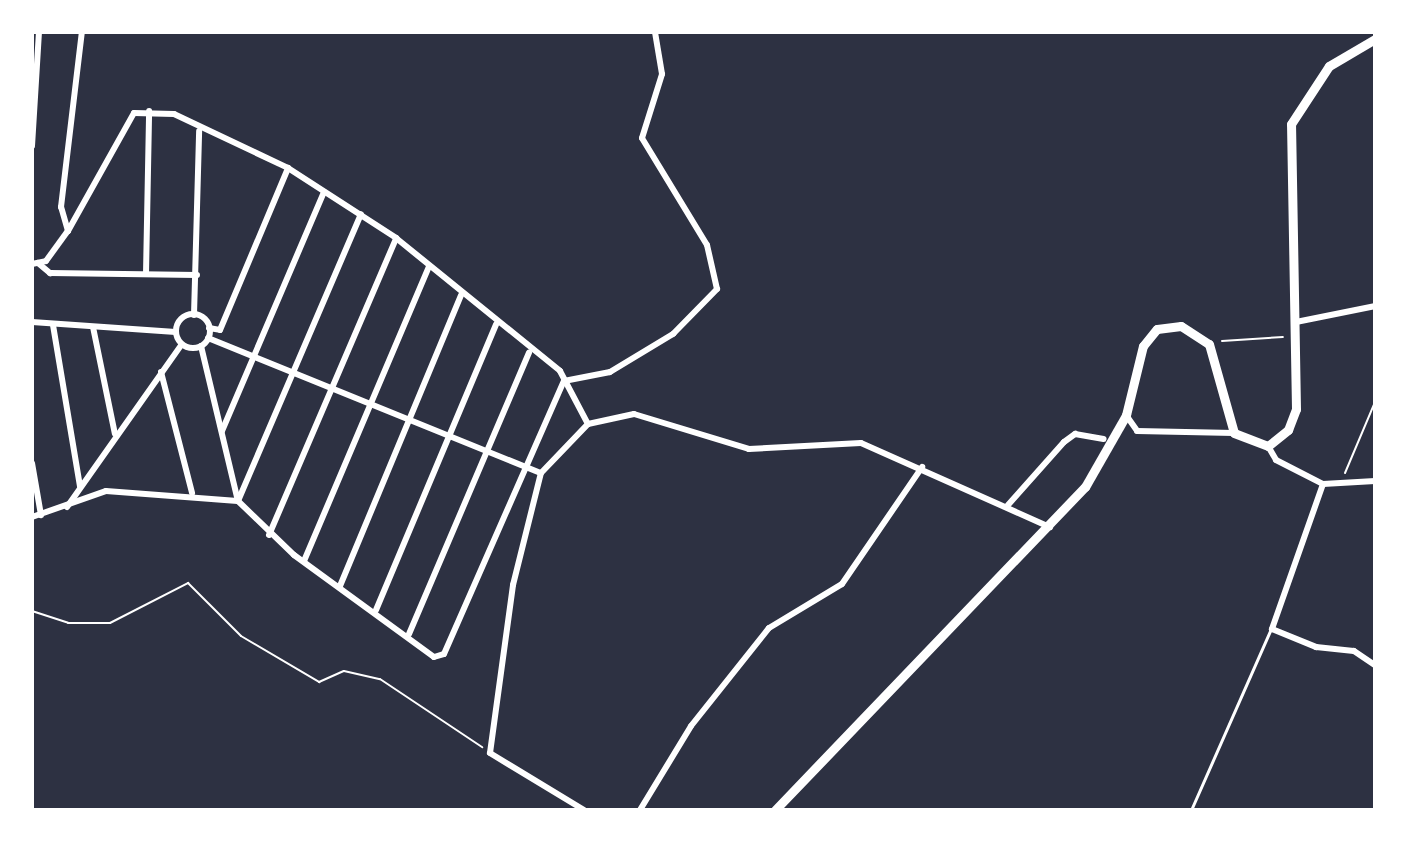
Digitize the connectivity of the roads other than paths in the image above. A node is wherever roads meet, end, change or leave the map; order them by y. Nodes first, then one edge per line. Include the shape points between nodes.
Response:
1 (39, 32) edge
2 (82, 32) edge
3 (655, 32) edge
4 (1375, 39) edge
5 (149, 111) junction
6 (199, 131) junction
7 (32, 146) edge
8 (288, 168) junction
9 (324, 192) junction
10 (361, 214) junction
11 (68, 231) junction
12 (396, 238) junction
13 (35, 263) edge
14 (429, 266) junction
15 (146, 274) junction
16 (197, 275) junction
17 (461, 295) junction
18 (1375, 306) edge
19 (194, 315) junction
20 (32, 322) edge
21 (1296, 322) junction
22 (496, 324) junction
23 (53, 325) junction
24 (93, 327) junction
25 (209, 328) junction
26 (176, 332) junction
27 (208, 338) junction
28 (182, 344) junction
29 (201, 346) junction
30 (529, 352) junction
31 (254, 357) junction
32 (161, 372) junction
33 (292, 373) junction
34 (564, 381) junction
35 (331, 389) junction
36 (370, 405) junction
37 (1126, 415) junction
38 (409, 421) junction
39 (588, 424) junction
40 (222, 431) junction
41 (1234, 433) junction
42 (115, 434) junction
43 (448, 437) junction
44 (1104, 439) dead end
45 (1268, 446) junction
46 (486, 453) junction
47 (32, 463) edge
48 (922, 467) junction
49 (525, 469) junction
50 (541, 473) junction
51 (1375, 481) edge
52 (1323, 484) junction
53 (80, 487) junction
54 (192, 493) junction
55 (238, 501) junction
56 (1008, 505) junction
57 (67, 507) junction
58 (41, 515) junction
59 (32, 517) edge
60 (1050, 527) junction
61 (269, 535) junction
62 (304, 561) junction
63 (340, 586) junction
64 (376, 610) junction
65 (1274, 624) junction
66 (409, 634) junction
67 (1375, 665) edge
68 (584, 810) edge
69 (640, 810) edge
70 (775, 810) edge
71 (1119, 810) edge
72 (1135, 810) edge
73 (1191, 810) edge

1 - 7 street
2 - 11 street via 61,207
3 - 34 street via 662,74 642,138 707,245 717,289 673,334 610,372
4 - 21 main road via 1329,66 1291,124
5 - 6 street via 174,114
5 - 11 street via 128,123
5 - 15 street
6 - 8 street
6 - 16 street
8 - 9 street
8 - 25 street via 220,330
9 - 10 street
9 - 31 street
10 - 12 street
10 - 33 street
11 - 13 street
12 - 14 street
12 - 35 street
13 - 15 street via 50,273
14 - 17 street
14 - 36 street
15 - 16 street
16 - 19 street
17 - 22 street
17 - 38 street
18 - 21 street
19 - 25 street
19 - 26 street via 179,321
20 - 23 street
21 - 45 main road via 1293,419
22 - 30 street
22 - 43 street
23 - 24 street
23 - 53 street
24 - 26 street
24 - 42 street
25 - 27 street
26 - 28 street
27 - 29 street
27 - 31 street
28 - 29 street
28 - 32 street
29 - 40 street
30 - 34 street
30 - 46 street
31 - 33 street
31 - 40 street
32 - 42 street
32 - 54 street
33 - 35 street
33 - 55 street
34 - 39 street
34 - 49 street
35 - 36 street
35 - 61 street
36 - 38 street
36 - 62 street
37 - 41 street via 1137,431
37 - 41 main road via 1143,346 1157,329 1181,326 1209,344
37 - 60 main road via 1085,487
38 - 43 street
38 - 63 street
39 - 48 street via 634,414 749,449 861,443
39 - 50 street
40 - 55 street
41 - 45 main road
42 - 53 street
43 - 46 street
43 - 64 street
44 - 56 street via 1075,434
45 - 52 street via 1276,460
46 - 49 street
46 - 66 street
47 - 58 street
48 - 56 street
48 - 69 street via 842,584 769,628 691,726
49 - 50 street
49 - 66 street via 452,643 434,657
50 - 68 street via 513,585 490,753
51 - 52 street
52 - 65 street
53 - 57 street
54 - 55 street
54 - 57 street via 106,491
55 - 61 street
56 - 60 street
57 - 58 street
58 - 59 street
60 - 70 main road
61 - 62 street
62 - 63 street
63 - 64 street
64 - 66 street
65 - 67 street via 1287,638 1354,651
65 - 73 lane
71 - 72 lane

